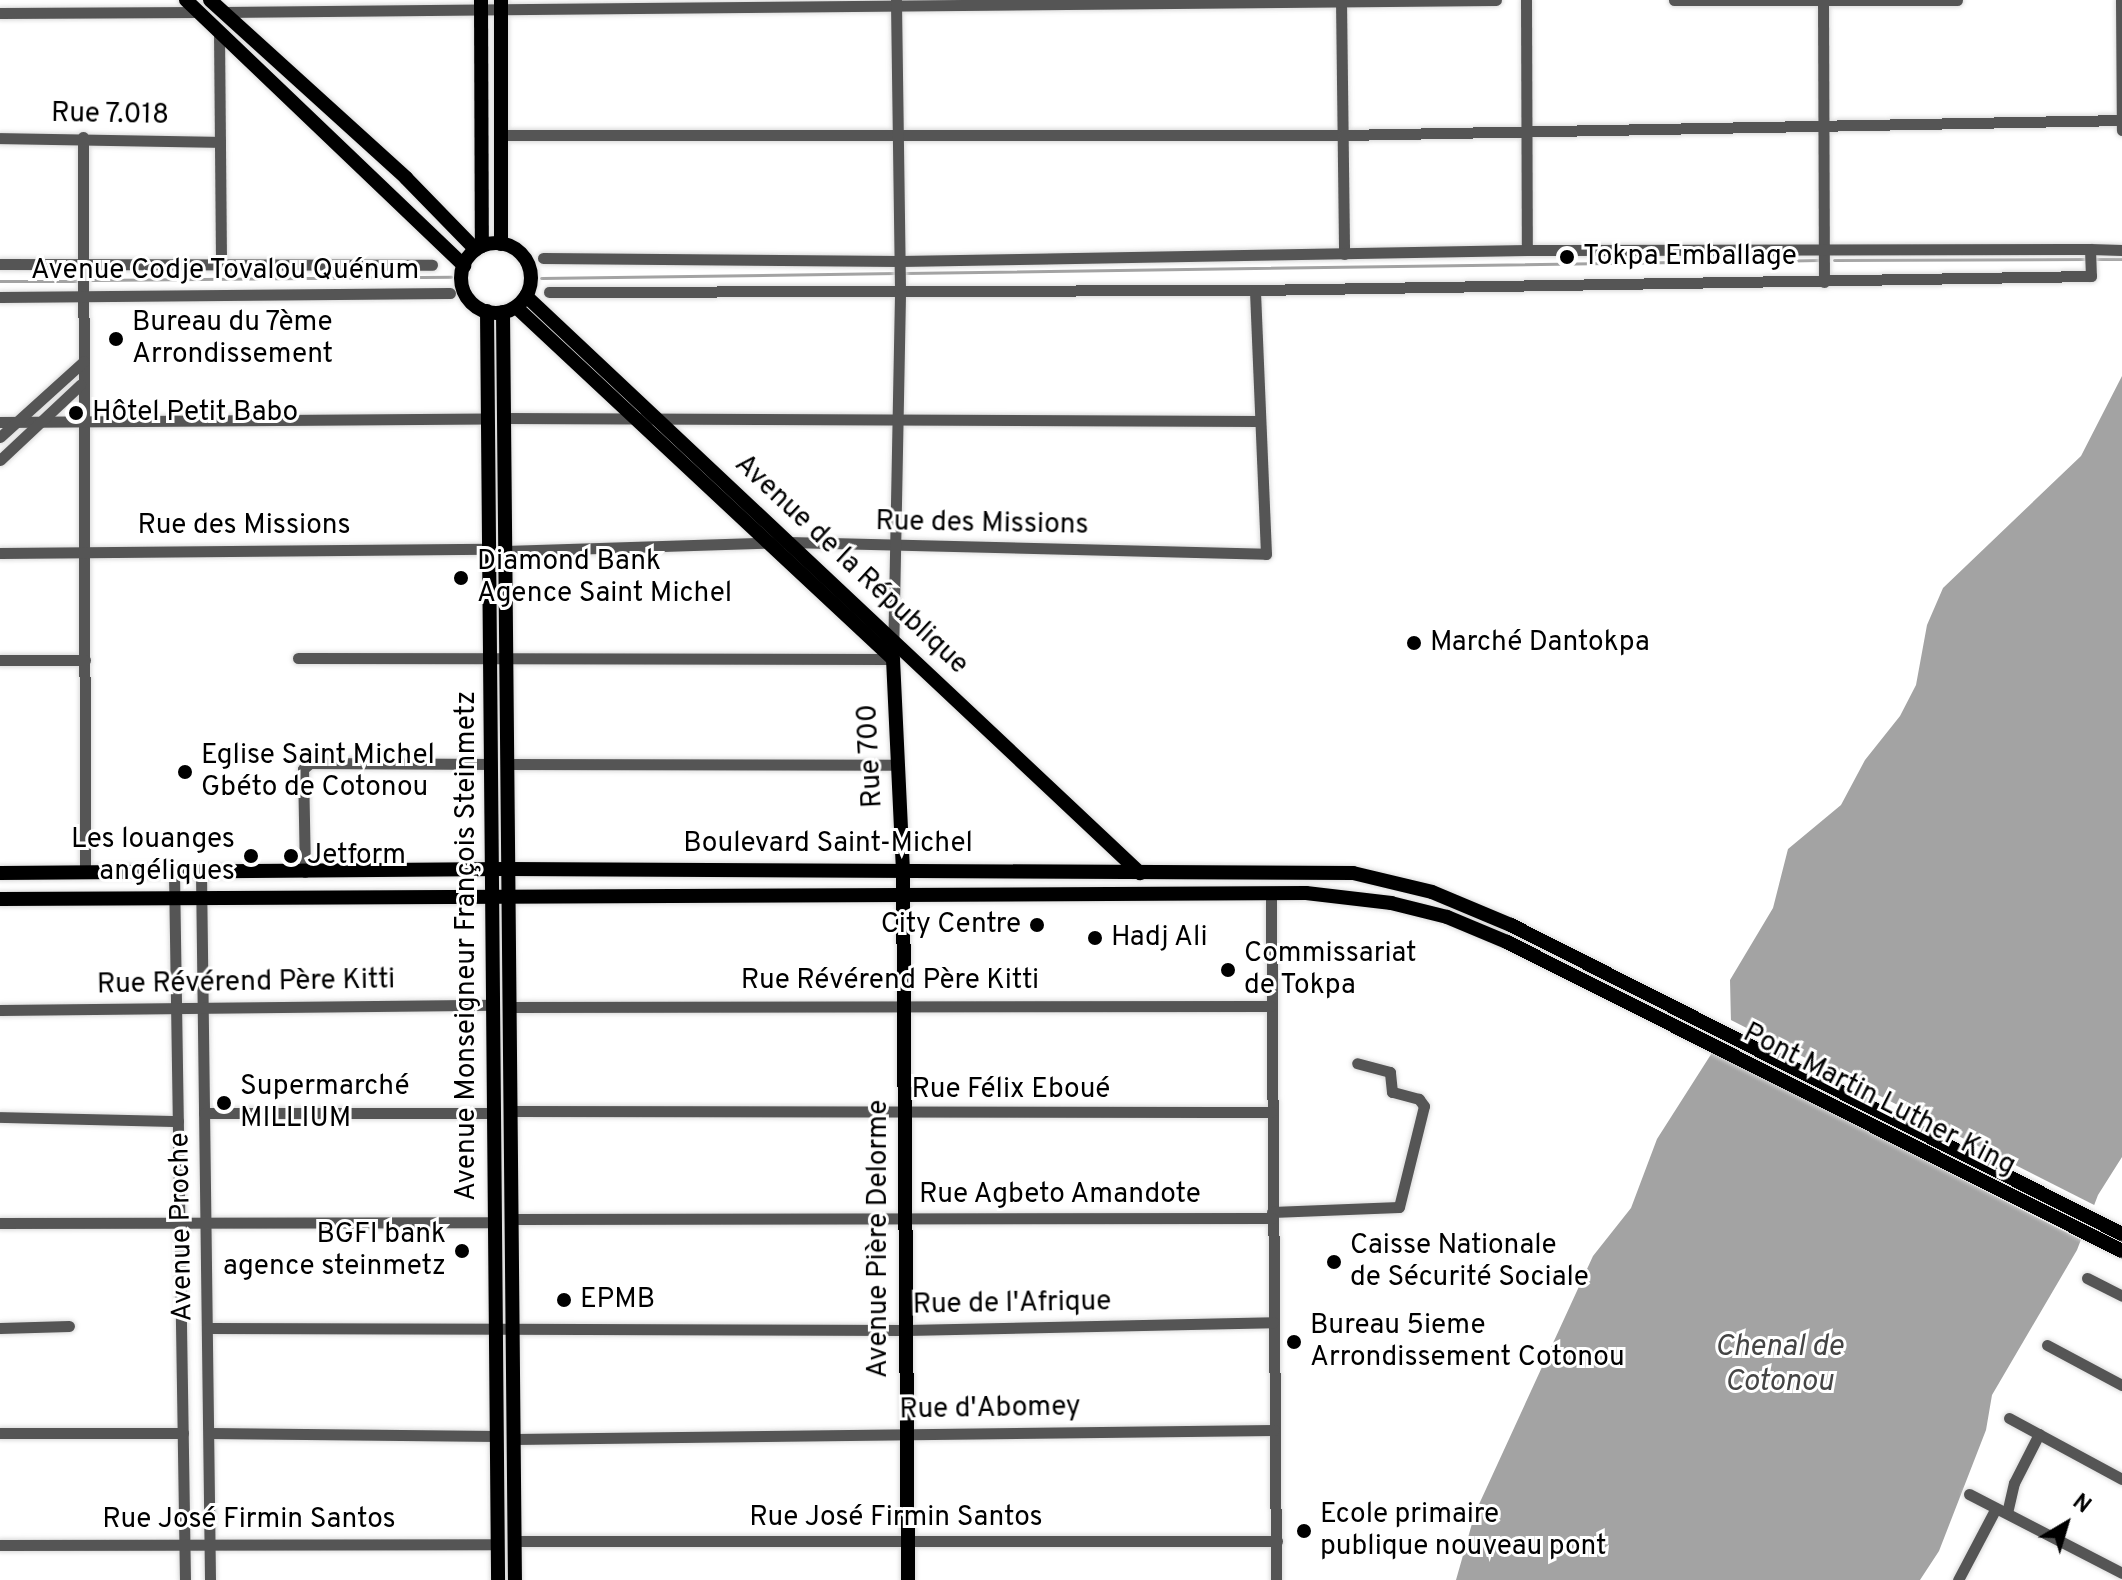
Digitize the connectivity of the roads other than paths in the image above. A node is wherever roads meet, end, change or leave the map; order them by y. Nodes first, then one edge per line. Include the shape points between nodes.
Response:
1 (186, 0) edge
2 (210, 0) edge
3 (1496, 0) edge
4 (1526, 0) edge
5 (1674, 0) edge
6 (1823, 0) edge
7 (1957, 0) edge
8 (2121, 0) edge
9 (1341, 1) edge
10 (896, 2) edge
11 (481, 6) edge
12 (501, 6) edge
13 (199, 12) junction
14 (223, 12) junction
15 (0, 13) edge
16 (219, 32) junction
17 (2122, 120) edge
18 (1824, 129) junction
19 (2122, 130) edge
20 (1527, 133) junction
21 (898, 134) junction
22 (501, 135) junction
23 (1343, 135) junction
24 (83, 137) junction
25 (0, 138) edge
26 (220, 142) junction
27 (501, 244) junction
28 (479, 248) junction
29 (1824, 249) junction
30 (2090, 249) junction
31 (1527, 250) junction
32 (2122, 250) edge
33 (1344, 254) junction
34 (543, 258) dead end
35 (221, 261) junction
36 (85, 263) junction
37 (900, 263) junction
38 (0, 264) edge
39 (432, 265) dead end
40 (464, 266) junction
41 (1824, 282) junction
42 (1255, 290) junction
43 (900, 291) junction
44 (549, 292) dead end
45 (450, 293) dead end
46 (83, 296) junction
47 (0, 297) edge
48 (515, 305) junction
49 (487, 311) junction
50 (84, 361) junction
51 (80, 385) junction
52 (504, 418) junction
53 (488, 419) junction
54 (42, 421) junction
55 (84, 421) junction
56 (638, 421) junction
57 (1259, 421) junction
58 (0, 422) edge
59 (17, 422) junction
60 (660, 422) junction
61 (898, 422) junction
62 (0, 437) edge
63 (0, 460) edge
64 (788, 542) junction
65 (768, 543) junction
66 (896, 547) junction
67 (489, 549) junction
68 (84, 551) junction
69 (505, 551) junction
70 (0, 553) edge
71 (893, 641) junction
72 (490, 655) junction
73 (506, 655) junction
74 (298, 658) dead end
75 (893, 659) junction
76 (0, 660) edge
77 (85, 660) junction
78 (491, 764) junction
79 (507, 764) junction
80 (898, 765) junction
81 (508, 869) junction
82 (492, 870) junction
83 (903, 870) junction
84 (305, 872) junction
85 (0, 873) edge
86 (85, 873) junction
87 (174, 873) junction
88 (201, 873) junction
89 (1140, 873) junction
90 (1271, 893) junction
91 (492, 895) junction
92 (509, 896) junction
93 (175, 898) junction
94 (201, 898) junction
95 (902, 898) junction
96 (0, 899) edge
97 (1633, 985) joint
98 (1626, 1001) joint
99 (904, 1003) junction
100 (493, 1005) junction
101 (1270, 1006) junction
102 (510, 1007) junction
103 (176, 1008) junction
104 (203, 1008) junction
105 (0, 1010) edge
106 (1357, 1063) dead end
107 (511, 1111) junction
108 (1271, 1112) junction
109 (204, 1113) junction
110 (494, 1113) junction
111 (905, 1115) junction
112 (0, 1117) edge
113 (178, 1121) junction
114 (1272, 1215) junction
115 (512, 1219) junction
116 (905, 1219) junction
117 (495, 1222) junction
118 (0, 1223) edge
119 (180, 1223) junction
120 (205, 1223) junction
121 (2119, 1232) edge
122 (2116, 1248) edge
123 (2087, 1278) dead end
124 (2122, 1296) edge
125 (1273, 1322) junction
126 (496, 1325) junction
127 (513, 1325) junction
128 (69, 1326) dead end
129 (0, 1328) edge
130 (207, 1328) junction
131 (906, 1330) junction
132 (2047, 1345) dead end
133 (2122, 1385) edge
134 (2009, 1418) dead end
135 (1274, 1430) junction
136 (0, 1433) edge
137 (183, 1433) junction
138 (209, 1433) junction
139 (907, 1434) junction
140 (2039, 1434) junction
141 (497, 1436) junction
142 (514, 1439) junction
143 (2122, 1479) edge
144 (1969, 1494) dead end
145 (2002, 1510) junction
146 (515, 1541) junction
147 (1277, 1541) junction
148 (907, 1543) junction
149 (498, 1544) junction
150 (0, 1545) edge
151 (185, 1545) junction
152 (209, 1545) junction
153 (2122, 1573) edge
154 (185, 1580) edge
155 (210, 1580) edge
156 (498, 1580) edge
157 (515, 1580) edge
158 (908, 1580) edge
159 (1276, 1580) edge
160 (1958, 1580) edge

1 - 13 main road
2 - 14 main road
3 - 9 street
4 - 20 street
5 - 6 street
6 - 7 street
6 - 18 street
8 - 17 street
9 - 10 street
9 - 23 street
10 - 12 street
10 - 21 street
11 - 12 street
11 - 14 street
11 - 28 main road
12 - 22 main road
13 - 15 street
13 - 16 main road
14 - 28 main road
16 - 26 street
16 - 40 main road
17 - 18 street
17 - 19 street
18 - 20 street
18 - 29 street
20 - 23 street
20 - 31 street
21 - 22 street
21 - 23 street
21 - 37 street
22 - 27 main road
23 - 33 street
24 - 25 street, Rue 7.018
24 - 26 street, Rue 7.018
24 - 36 street
26 - 35 street
27 - 28 main road
27 - 48 main road via 519,251 528,263 531,282
28 - 40 main road
29 - 30 street
29 - 31 street
29 - 41 street
30 - 32 street
30 - 41 street via 2091,276
31 - 33 street
33 - 37 street
34 - 37 street
35 - 36 street, Avenue Codje Tovalou Quénum
35 - 39 street, Avenue Codje Tovalou Quénum
36 - 38 street, Avenue Codje Tovalou Quénum
36 - 46 street
37 - 43 street
40 - 49 main road via 465,292
41 - 42 street
42 - 43 street
42 - 57 street
43 - 44 street
43 - 61 street
45 - 46 street, Avenue Codje Tovalou Quénum
46 - 47 street, Avenue Codje Tovalou Quénum
46 - 50 street
48 - 49 main road
48 - 52 main road, Avenue Monseigneur François Steinmetz
48 - 56 main road, Avenue de la République
48 - 60 main road, Avenue de la République
49 - 53 main road, Avenue Monseigneur François Steinmetz
50 - 51 street
50 - 59 street
51 - 54 street
51 - 55 street
52 - 56 street
52 - 69 main road, Avenue Monseigneur François Steinmetz
53 - 55 street
53 - 67 main road, Avenue Monseigneur François Steinmetz
54 - 55 street
54 - 59 street
54 - 63 street
55 - 68 street
56 - 60 street
56 - 65 main road, Avenue de la République
57 - 61 street
57 - 66 street, Rue des Missions via 1266,554
58 - 59 street
59 - 62 street
60 - 61 street
60 - 64 main road, Avenue de la République
61 - 66 street
64 - 65 street, Rue des Missions
64 - 66 street, Rue des Missions
64 - 71 main road, Avenue de la République
65 - 69 street, Rue des Missions
65 - 75 main road, Avenue de la République
66 - 71 street
67 - 68 street, Rue des Missions
67 - 72 main road, Avenue Monseigneur François Steinmetz
68 - 70 street, Rue des Missions
68 - 77 street
69 - 73 main road, Avenue Monseigneur François Steinmetz
71 - 75 street
71 - 89 main road, Avenue de la République
72 - 73 street
72 - 74 street
72 - 78 main road, Avenue Monseigneur François Steinmetz
73 - 75 street
73 - 79 main road, Avenue Monseigneur François Steinmetz
75 - 80 main road, Rue 700
76 - 77 street
77 - 86 street
78 - 82 main road, Avenue Monseigneur François Steinmetz
78 - 84 street via 306,765
79 - 80 street
79 - 81 main road, Avenue Monseigneur François Steinmetz
80 - 83 main road, Rue 700
81 - 82 main road, Boulevard Saint-Michel
81 - 83 main road, Boulevard Saint-Michel
81 - 92 main road, Avenue Monseigneur François Steinmetz
82 - 84 main road, Boulevard Saint-Michel
82 - 91 main road, Avenue Monseigneur François Steinmetz
83 - 89 main road, Boulevard Saint-Michel
83 - 95 main road, Rue 700
84 - 88 main road, Boulevard Saint-Michel
85 - 86 main road, Boulevard Saint-Michel
86 - 87 main road, Boulevard Saint-Michel
87 - 88 main road, Boulevard Saint-Michel
87 - 93 street, Avenue Proche
88 - 94 street, Avenue Proche
89 - 97 main road, Boulevard Saint-Michel via 1336,872 1405,885 1464,904
90 - 95 main road, Boulevard Saint-Michel
90 - 98 main road, Boulevard Saint-Michel via 1349,897 1447,917
90 - 101 street
91 - 92 main road, Boulevard Saint-Michel
91 - 94 main road, Boulevard Saint-Michel
91 - 100 main road, Avenue Monseigneur François Steinmetz
92 - 95 main road, Boulevard Saint-Michel
92 - 102 main road, Avenue Monseigneur François Steinmetz
93 - 94 main road, Boulevard Saint-Michel
93 - 96 main road, Boulevard Saint-Michel
93 - 103 street, Avenue Proche
94 - 104 street, Avenue Proche
95 - 99 main road, Avenue Pière Delorme
97 - 121 main road, Pont Martin Luther King
98 - 122 main road, Pont Martin Luther King
99 - 101 street, Rue Révérend Père Kitti
99 - 102 street, Rue Révérend Père Kitti
99 - 111 main road, Avenue Pière Delorme
100 - 104 street, Rue Révérend Père Kitti
100 - 110 main road, Avenue Monseigneur François Steinmetz
101 - 108 street
102 - 107 main road, Avenue Monseigneur François Steinmetz
103 - 104 street, Rue Révérend Père Kitti
103 - 105 street, Rue Révérend Père Kitti
103 - 113 street, Avenue Proche
104 - 109 street, Avenue Proche
106 - 114 street, Rue Agbeto Amandote via 1390,1072 1392,1092 1419,1099 1424,1106 1399,1207
107 - 111 street, Rue Félix Eboué
107 - 115 main road, Avenue Monseigneur François Steinmetz
108 - 111 street, Rue Félix Eboué
108 - 114 street
109 - 110 street
109 - 120 street, Avenue Proche
110 - 117 main road, Avenue Monseigneur François Steinmetz
111 - 116 main road, Avenue Pière Delorme
112 - 113 street
113 - 119 street, Avenue Proche
114 - 116 street, Rue Agbeto Amandote
114 - 125 street
115 - 116 street, Rue Agbeto Amandote
115 - 127 main road, Avenue Monseigneur François Steinmetz
116 - 131 main road, Avenue Pière Delorme
117 - 120 street
117 - 126 main road, Avenue Monseigneur François Steinmetz
118 - 119 street
119 - 120 street
119 - 137 street, Avenue Proche
120 - 130 street, Avenue Proche
123 - 124 street
125 - 131 street, Rue de l'Afrique
125 - 135 street
126 - 127 street, Rue de l'Afrique
126 - 130 street, Rue de l'Afrique
126 - 141 main road, Avenue Monseigneur François Steinmetz
127 - 131 street, Rue de l'Afrique
127 - 142 main road, Avenue Monseigneur François Steinmetz
128 - 129 street
130 - 138 street, Avenue Proche
131 - 139 main road, Avenue Pière Delorme
132 - 133 street
134 - 140 street
135 - 139 street, Rue d'Abomey
135 - 147 street
136 - 137 street
137 - 151 street, Avenue Proche
138 - 141 street
138 - 152 street, Avenue Proche
139 - 142 street, Rue d'Abomey
139 - 148 main road, Avenue Pière Delorme
140 - 143 street
140 - 145 street
141 - 149 main road, Avenue Monseigneur François Steinmetz
142 - 146 main road, Avenue Monseigneur François Steinmetz
144 - 145 street
145 - 153 street
145 - 160 street
146 - 148 street, Rue José Firmin Santos
146 - 157 main road, Avenue Monseigneur François Steinmetz
147 - 148 street, Rue José Firmin Santos
147 - 159 street
148 - 158 main road, Avenue Pière Delorme
149 - 152 street, Rue José Firmin Santos
149 - 156 main road, Avenue Monseigneur François Steinmetz
150 - 151 street, Rue José Firmin Santos
151 - 152 street, Rue José Firmin Santos
151 - 154 street, Avenue Proche
152 - 155 street, Avenue Proche

